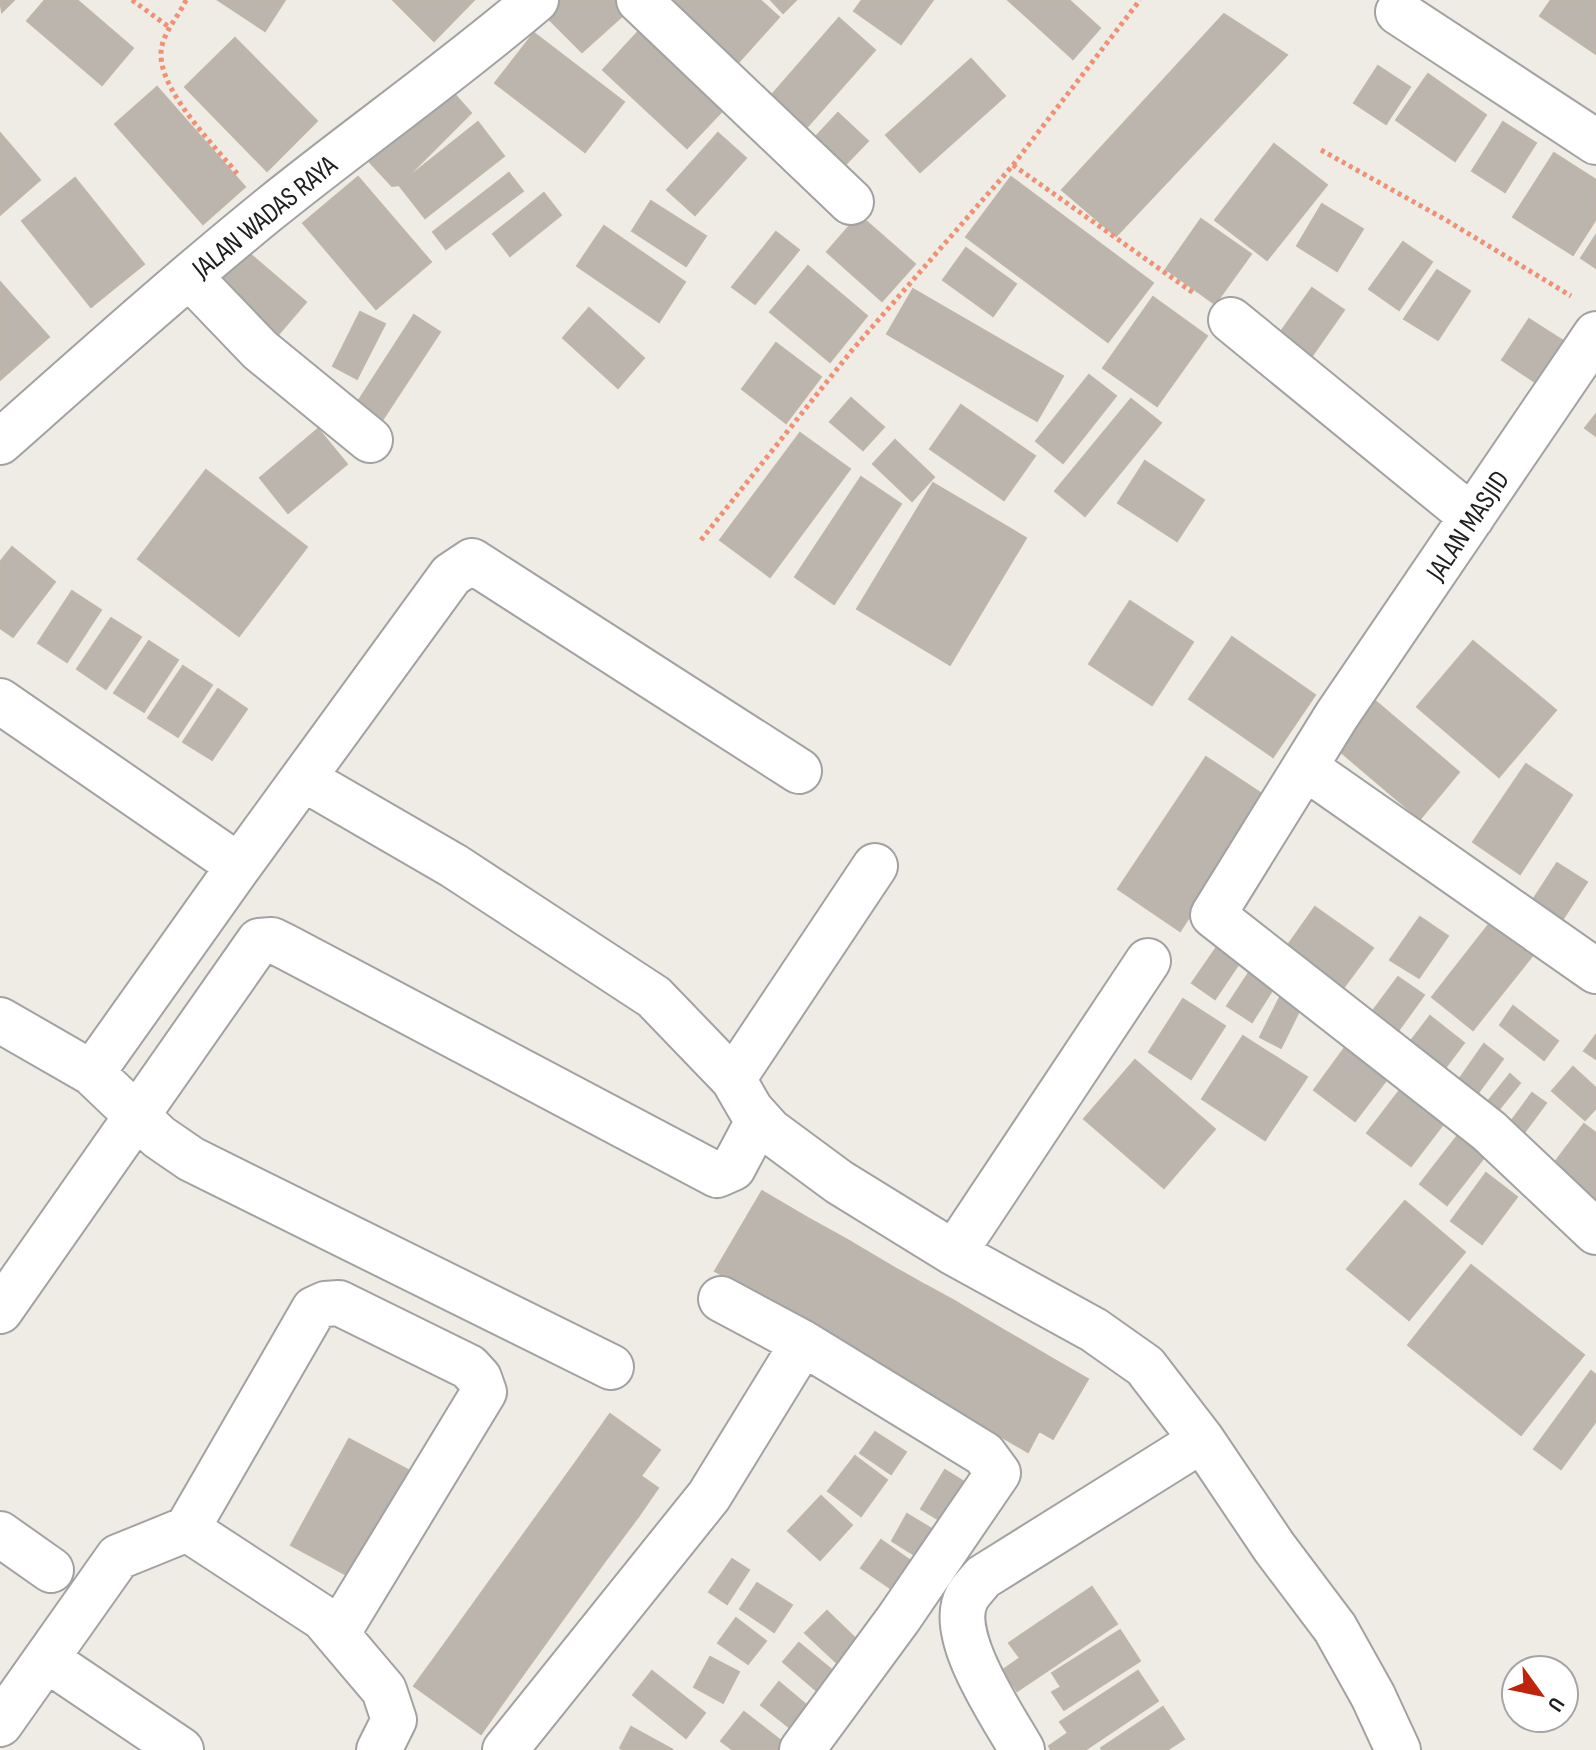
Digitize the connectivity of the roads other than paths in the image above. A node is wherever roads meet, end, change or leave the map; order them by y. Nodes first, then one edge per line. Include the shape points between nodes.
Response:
1 (536, 0) edge
2 (639, 0) edge
3 (1398, 12) dead end
4 (1596, 142) edge
5 (851, 202) dead end
6 (189, 276) junction
7 (1590, 319) edge
8 (1231, 320) road end
9 (370, 440) dead end
10 (0, 442) edge
11 (1472, 517) junction
12 (0, 701) edge
13 (1306, 768) junction
14 (799, 771) dead end
15 (304, 779) junction
16 (239, 866) junction
17 (875, 866) dead end
18 (1148, 961) dead end
19 (1596, 971) edge
20 (0, 1020) edge
21 (92, 1073) junction
22 (733, 1079) junction
23 (137, 1116) junction
24 (759, 1119) junction
25 (1596, 1232) edge
26 (954, 1253) junction
27 (721, 1299) dead end
28 (0, 1311) edge
29 (803, 1343) junction
30 (611, 1367) dead end
31 (1202, 1440) junction
32 (187, 1529) junction
33 (0, 1534) edge
34 (51, 1570) dead end
35 (337, 1634) junction
36 (46, 1659) junction
37 (0, 1724) edge
38 (181, 1750) edge
39 (379, 1750) edge
40 (505, 1750) edge
41 (802, 1750) edge
42 (1022, 1750) edge
43 (1398, 1750) edge

1 - 6 street, JALAN WADAS RAYA
2 - 5 street
3 - 4 street
6 - 9 street via 260,350
6 - 10 street, JALAN WADAS RAYA
7 - 11 street, JALAN MASJID
8 - 11 street
11 - 13 street, JALAN MASJID
12 - 16 street
13 - 19 street
13 - 25 street, JALAN MASJID via 1213,915 1489,1131
14 - 15 street via 472,561 451,575
15 - 16 street
15 - 22 street via 454,866 654,997
16 - 21 street
17 - 22 street
18 - 26 street
20 - 21 street
21 - 23 street
22 - 24 street
23 - 24 street via 259,941 272,940 717,1175 733,1168
23 - 28 street
23 - 30 street via 191,1159
24 - 26 street via 839,1182
26 - 31 street via 1094,1330 1145,1366
27 - 29 street
29 - 40 street via 709,1496
29 - 41 street via 984,1454 998,1473
31 - 42 street via 983,1577 966,1598 962,1624 979,1675
31 - 43 street via 1335,1628
32 - 35 street via 323,1618
32 - 35 street via 314,1309 339,1303 469,1367 484,1392
32 - 36 street via 118,1557
33 - 34 street
35 - 39 street via 384,1690 394,1720
36 - 37 street
36 - 38 street

